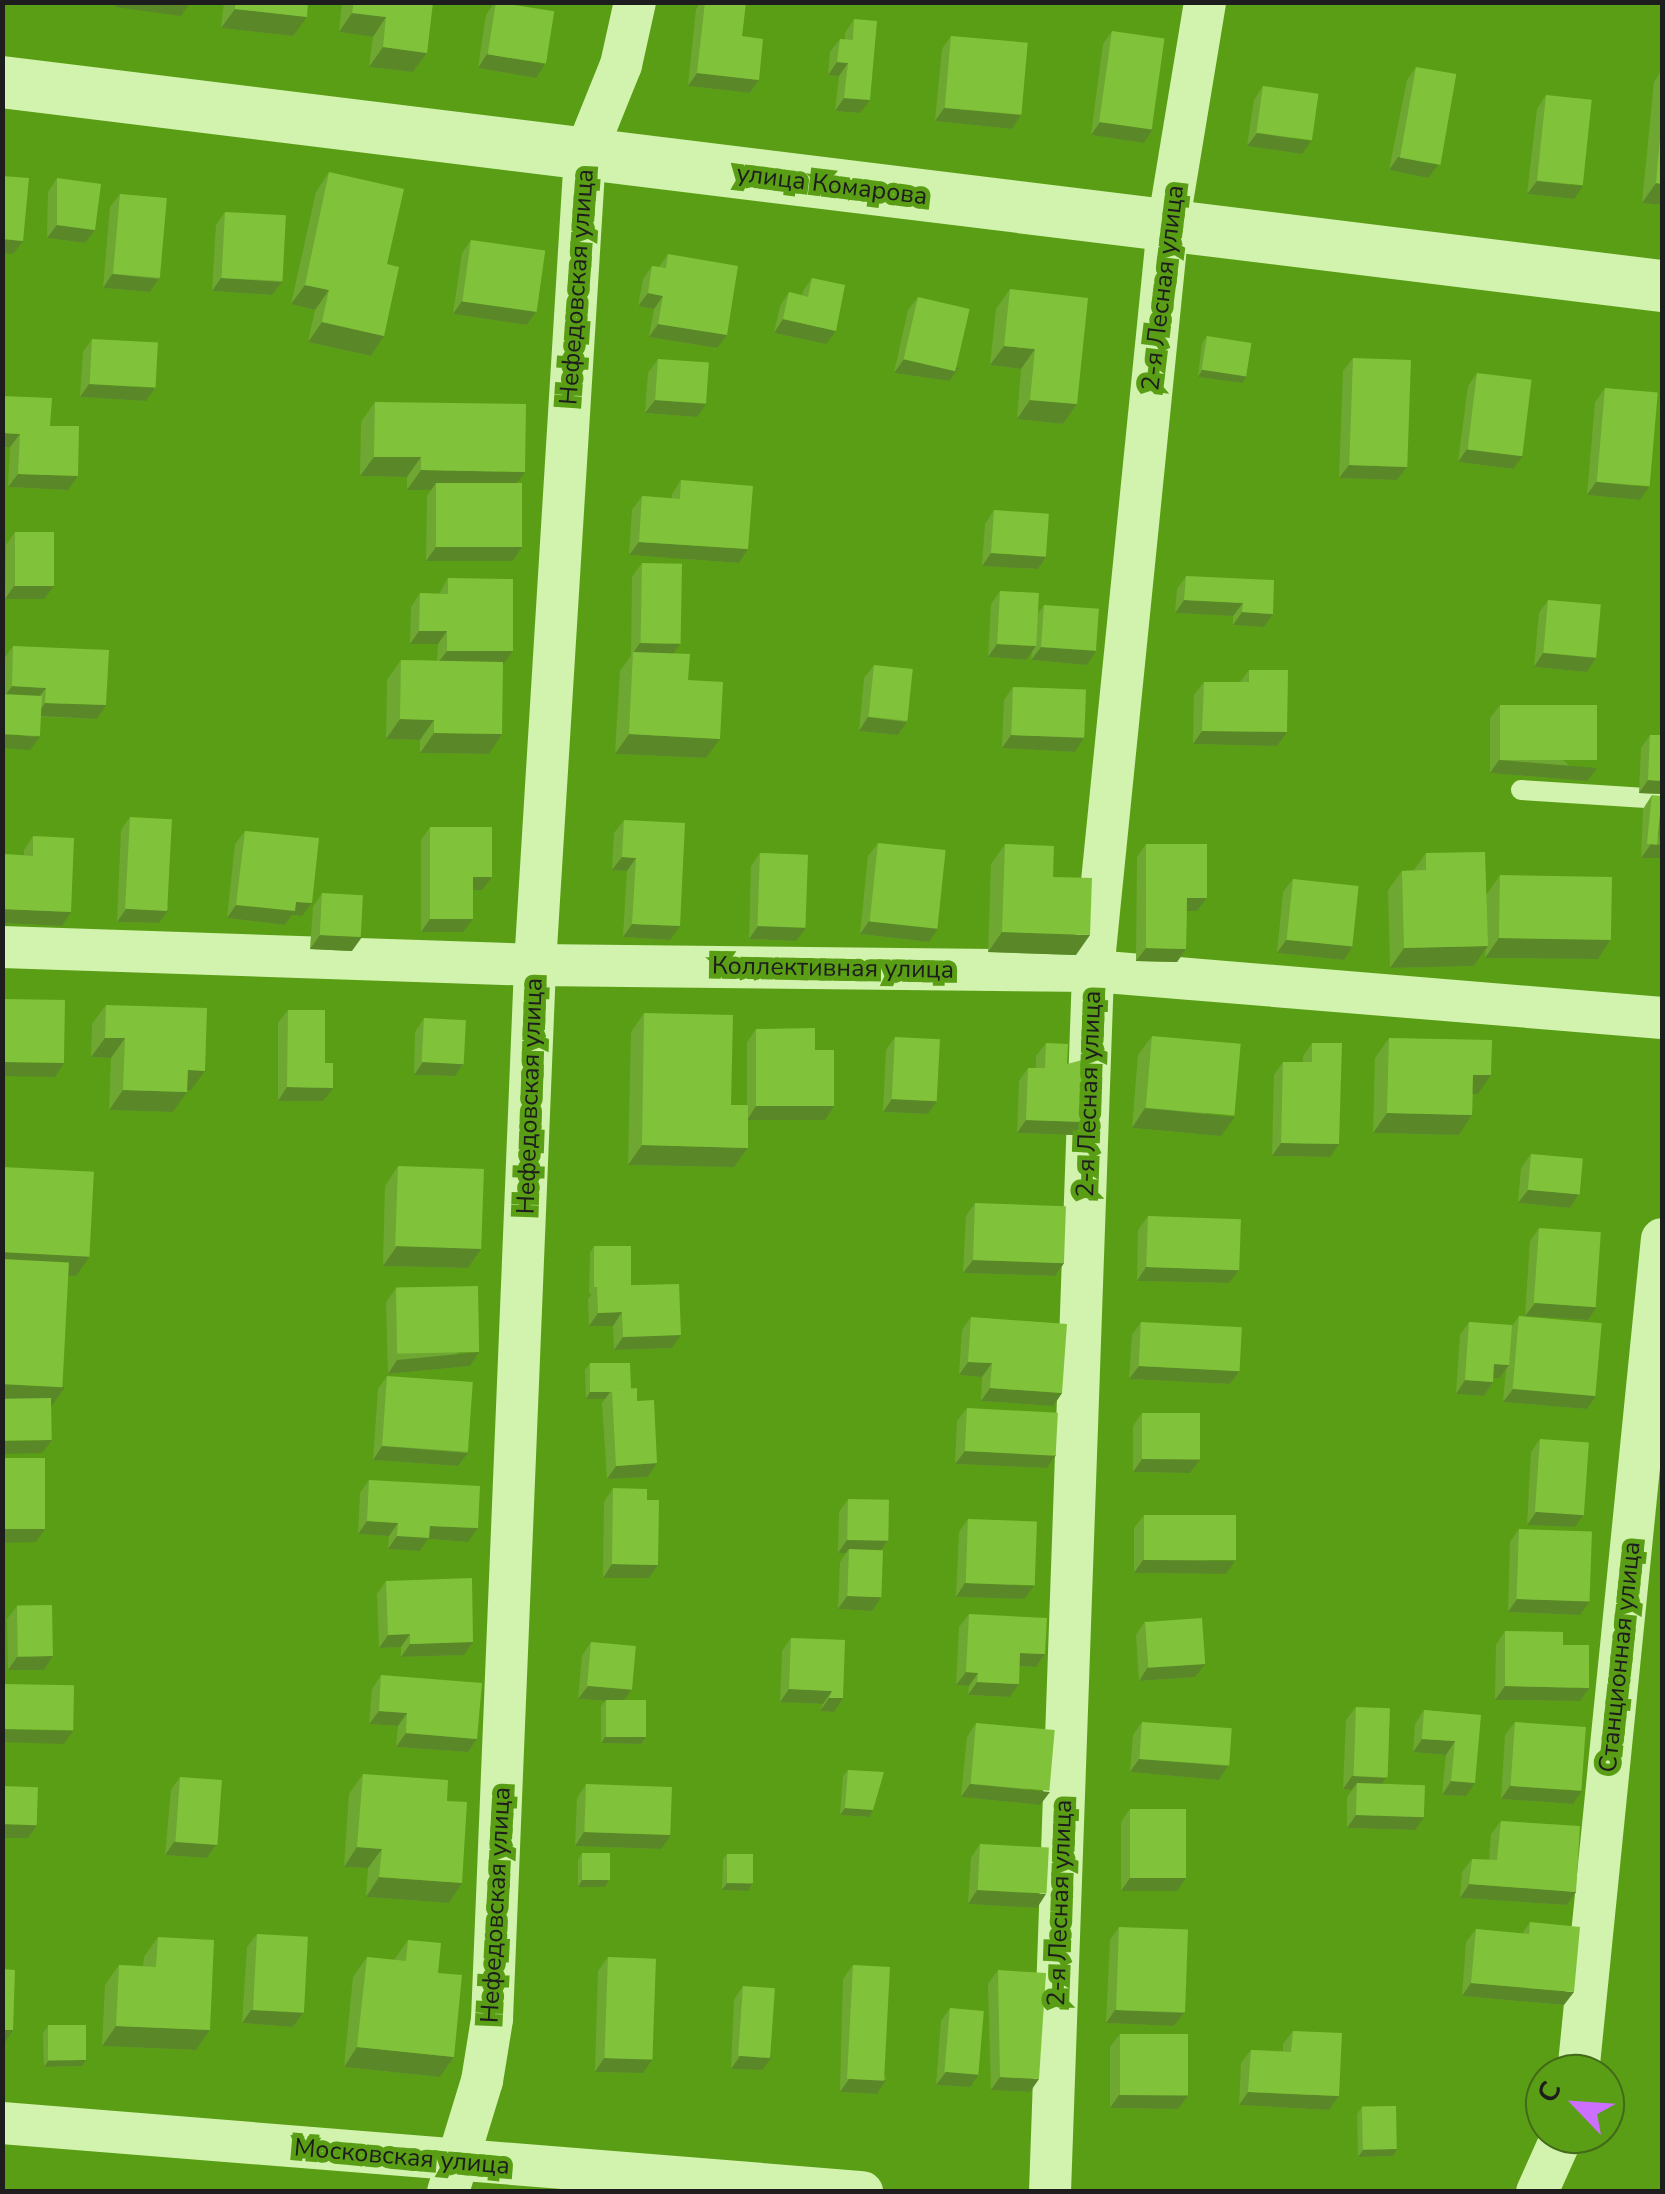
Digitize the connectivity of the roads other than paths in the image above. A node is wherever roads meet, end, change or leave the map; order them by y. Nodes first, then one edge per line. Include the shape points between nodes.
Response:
1 (635, 2) edge
2 (1205, 2) edge
3 (2, 82) edge
4 (585, 154) junction
5 (1168, 226) junction
6 (1662, 286) edge
7 (1521, 790) dead end
8 (1662, 799) edge
9 (2, 946) edge
10 (535, 965) junction
11 (1093, 970) junction
12 (1662, 1018) edge
13 (1662, 1239) edge
14 (1580, 2054) edge
15 (2, 2124) edge
16 (1555, 2154) edge
17 (450, 2177) edge
18 (862, 2192) edge
19 (1050, 2192) edge
20 (1537, 2192) edge

1 - 4 street, Нефедовская улица via 622,65
2 - 5 street, 2-я Лесная улица
3 - 4 street, улица Комарова
4 - 5 street, улица Комарова
4 - 10 street, Нефедовская улица
5 - 6 street, улица Комарова
5 - 11 street, 2-я Лесная улица
7 - 8 lane
9 - 10 street, Коллективная улица
10 - 11 street, Коллективная улица
10 - 17 street, Нефедовская улица via 492,2019 482,2081
11 - 12 street, Коллективная улица
11 - 19 street, 2-я Лесная улица
13 - 14 street, Станционная улица
15 - 17 street, Московская улица
16 - 20 street
17 - 18 street, Московская улица

